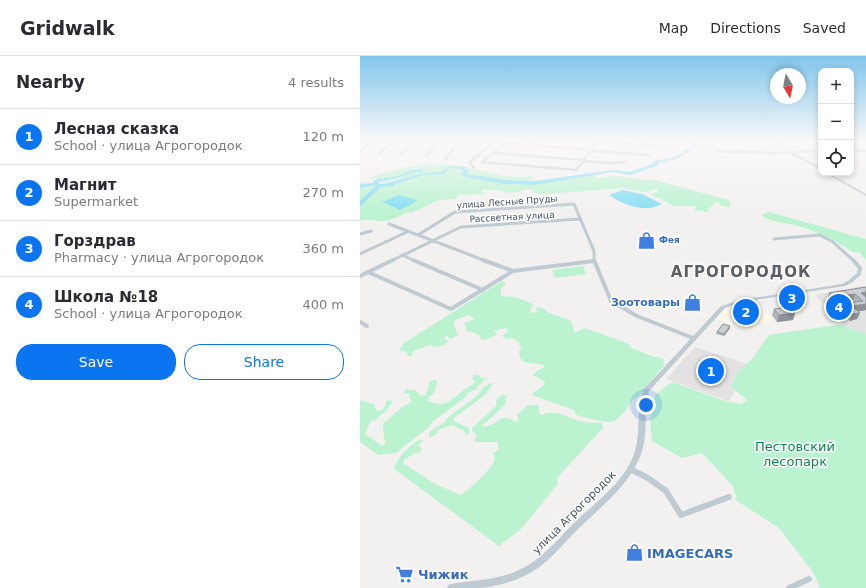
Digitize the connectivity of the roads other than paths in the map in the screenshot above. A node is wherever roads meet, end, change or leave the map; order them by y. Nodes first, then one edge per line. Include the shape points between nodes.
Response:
1 (515, 165) edge
2 (580, 165) edge
3 (832, 176) edge
4 (866, 195) edge
5 (580, 219) junction
6 (389, 224) dead end
7 (371, 230) dead end
8 (409, 231) junction
9 (360, 234) edge
10 (418, 235) junction
11 (774, 239) dead end
12 (432, 240) junction
13 (360, 254) edge
14 (402, 255) junction
15 (594, 260) junction
16 (368, 272) junction
17 (513, 272) junction
18 (859, 274) joint
19 (360, 276) edge
20 (483, 290) junction
21 (360, 322) edge
22 (367, 326) dead end
23 (693, 338) junction
24 (630, 469) junction
25 (729, 497) dead end
26 (809, 579) dead end
27 (451, 588) edge
28 (789, 588) edge

1 - 2 street via 576,170
3 - 4 street
5 - 10 street, улица Лесные Пруды via 574,204 455,212
5 - 12 street, Рассветная улица via 461,227
5 - 15 street via 594,251
6 - 8 street
7 - 9 street
8 - 10 street
8 - 13 street
10 - 12 street
11 - 18 street, улица Агрогородок via 824,236 853,258 860,268
12 - 14 street, Рассветная улица
12 - 17 street
14 - 16 street, Рассветная улица
14 - 20 street
15 - 17 street
15 - 23 street via 613,304
16 - 19 street, Рассветная улица
16 - 20 street via 451,309
17 - 20 street
18 - 23 street, улица Агрогородок via 841,286 730,304
21 - 22 street
23 - 24 street, улица Агрогородок via 646,390 643,398 641,444
24 - 25 street via 666,491 681,515
24 - 27 street, улица Агрогородок via 615,488 544,558 528,570 500,580
26 - 28 street

